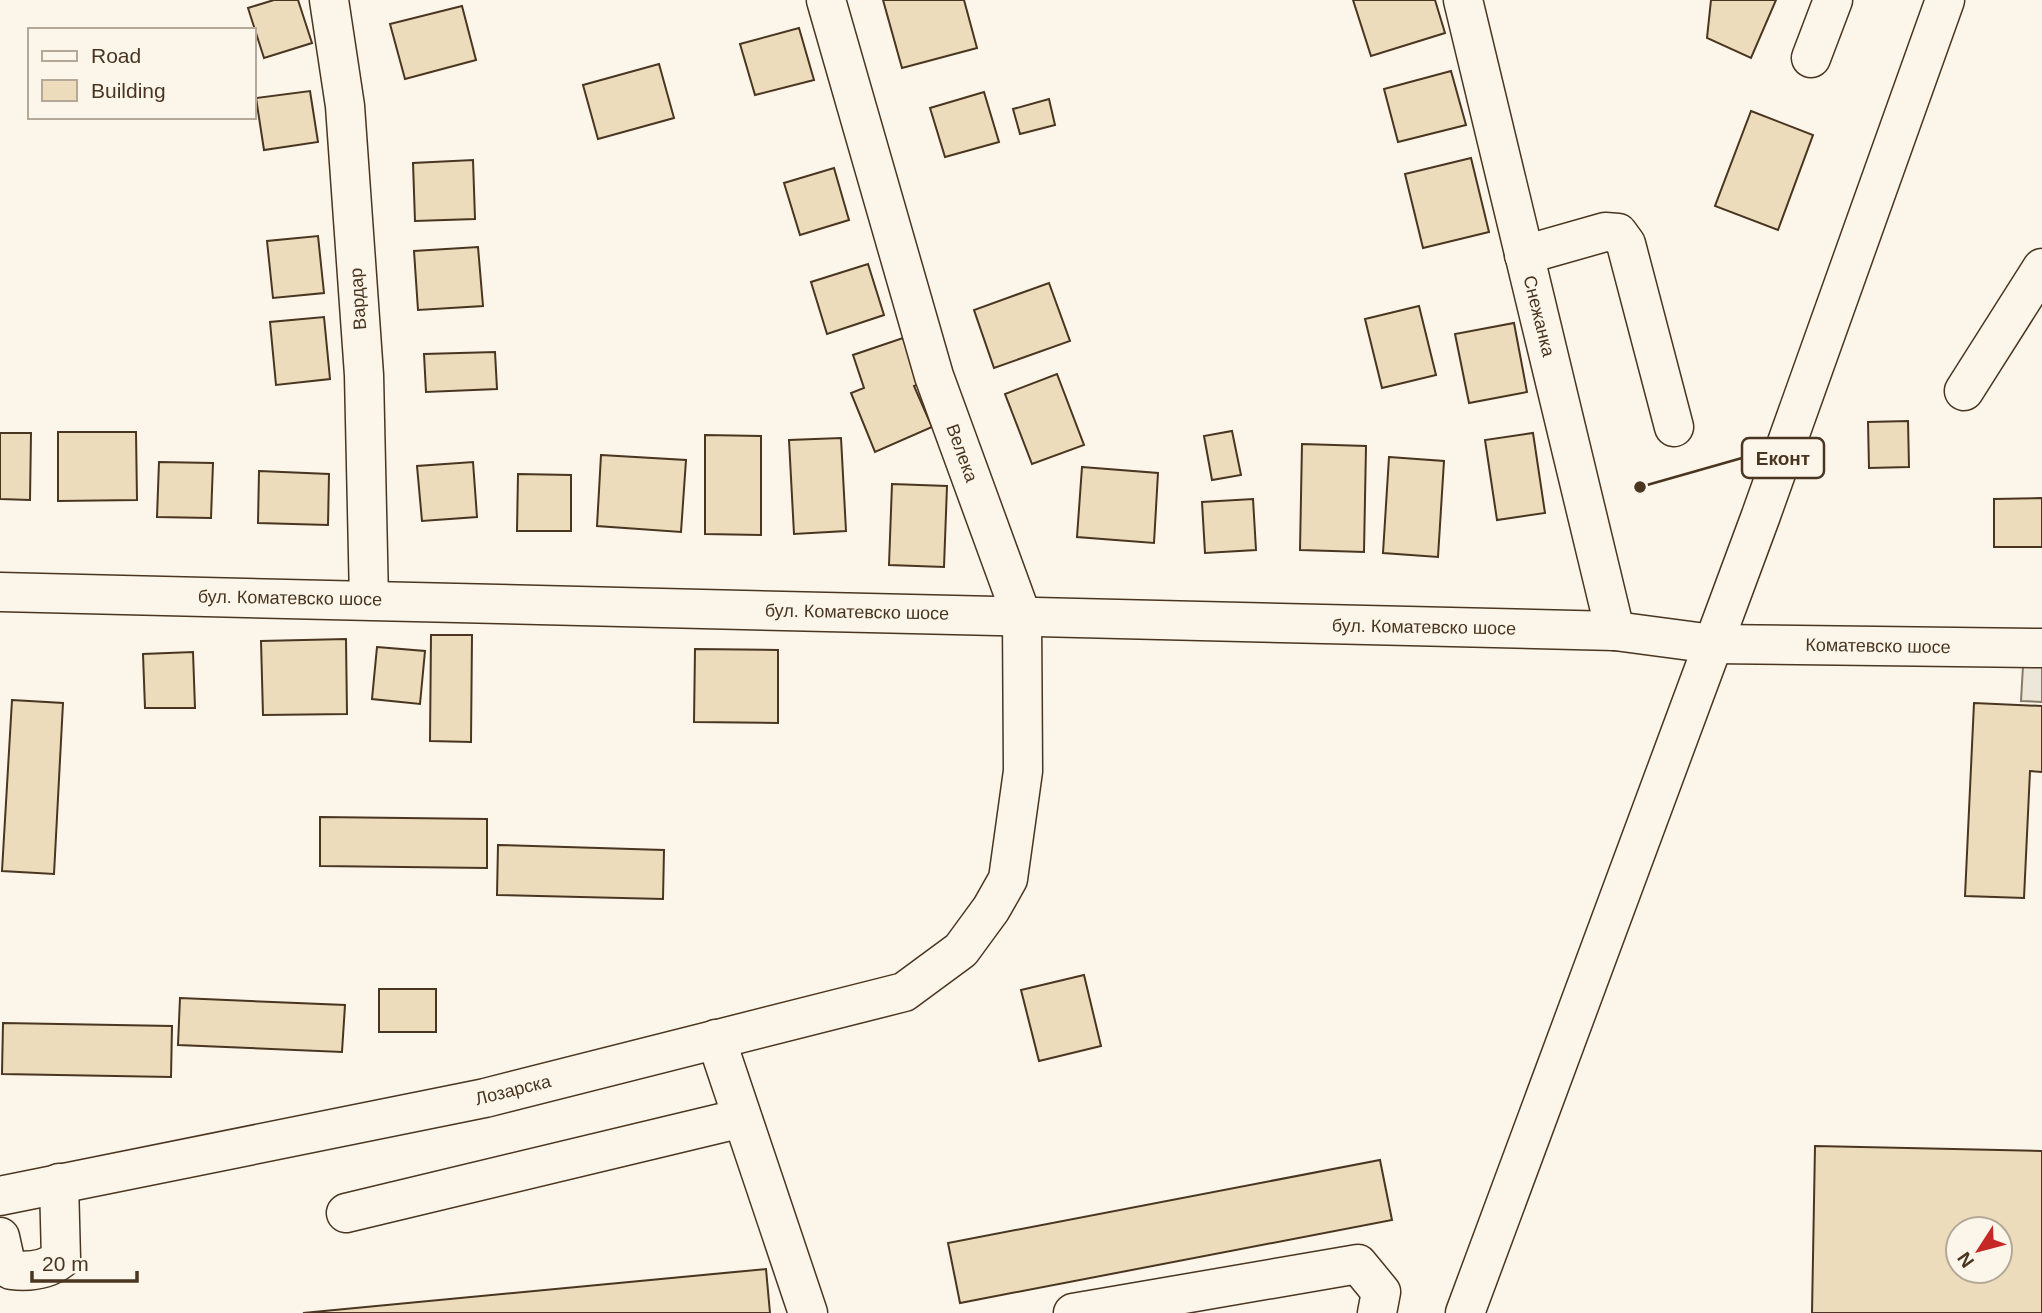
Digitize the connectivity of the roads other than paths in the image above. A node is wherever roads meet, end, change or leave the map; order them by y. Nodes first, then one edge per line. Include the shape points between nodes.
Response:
1 (329, 0) edge
2 (827, 0) edge
3 (1463, 0) edge
4 (1833, 0) edge
5 (1945, 0) edge
6 (1811, 58) dead end
7 (1524, 256) junction
8 (2042, 268) edge
9 (1965, 391) dead end
10 (1674, 428) dead end
11 (0, 592) edge
12 (369, 600) junction
13 (1022, 617) junction
14 (1615, 631) junction
15 (1713, 644) junction
16 (2042, 648) edge
17 (991, 909) joint
18 (716, 1039) junction
19 (742, 1118) junction
20 (59, 1183) junction
21 (0, 1196) edge
22 (345, 1213) dead end
23 (0, 1237) edge
24 (808, 1313) edge
25 (1073, 1313) edge
26 (1377, 1313) edge
27 (1465, 1313) edge

1 - 12 street, Вардар via 345,106 362,348
2 - 13 street, Велека via 934,376
3 - 7 street, Снежанка
4 - 6 street
5 - 15 street
7 - 10 street via 1605,232 1618,233 1626,244
7 - 14 street, Снежанка
8 - 9 street
11 - 12 street, бул. Коматевско шосе
12 - 13 street, бул. Коматевско шосе
13 - 14 street, бул. Коматевско шосе
13 - 17 street, Велека via 1023,771 1008,879
14 - 15 street, бул. Коматевско шосе
15 - 16 street, Коматевско шосе
15 - 27 street
17 - 18 street, Лозарска via 961,950 904,992
18 - 19 street
18 - 20 street, Лозарска via 485,1098
19 - 22 street
19 - 24 street
20 - 21 street, Лозарска
20 - 23 street via 61,1259 45,1269 11,1270
25 - 26 street via 1358,1264 1381,1292

